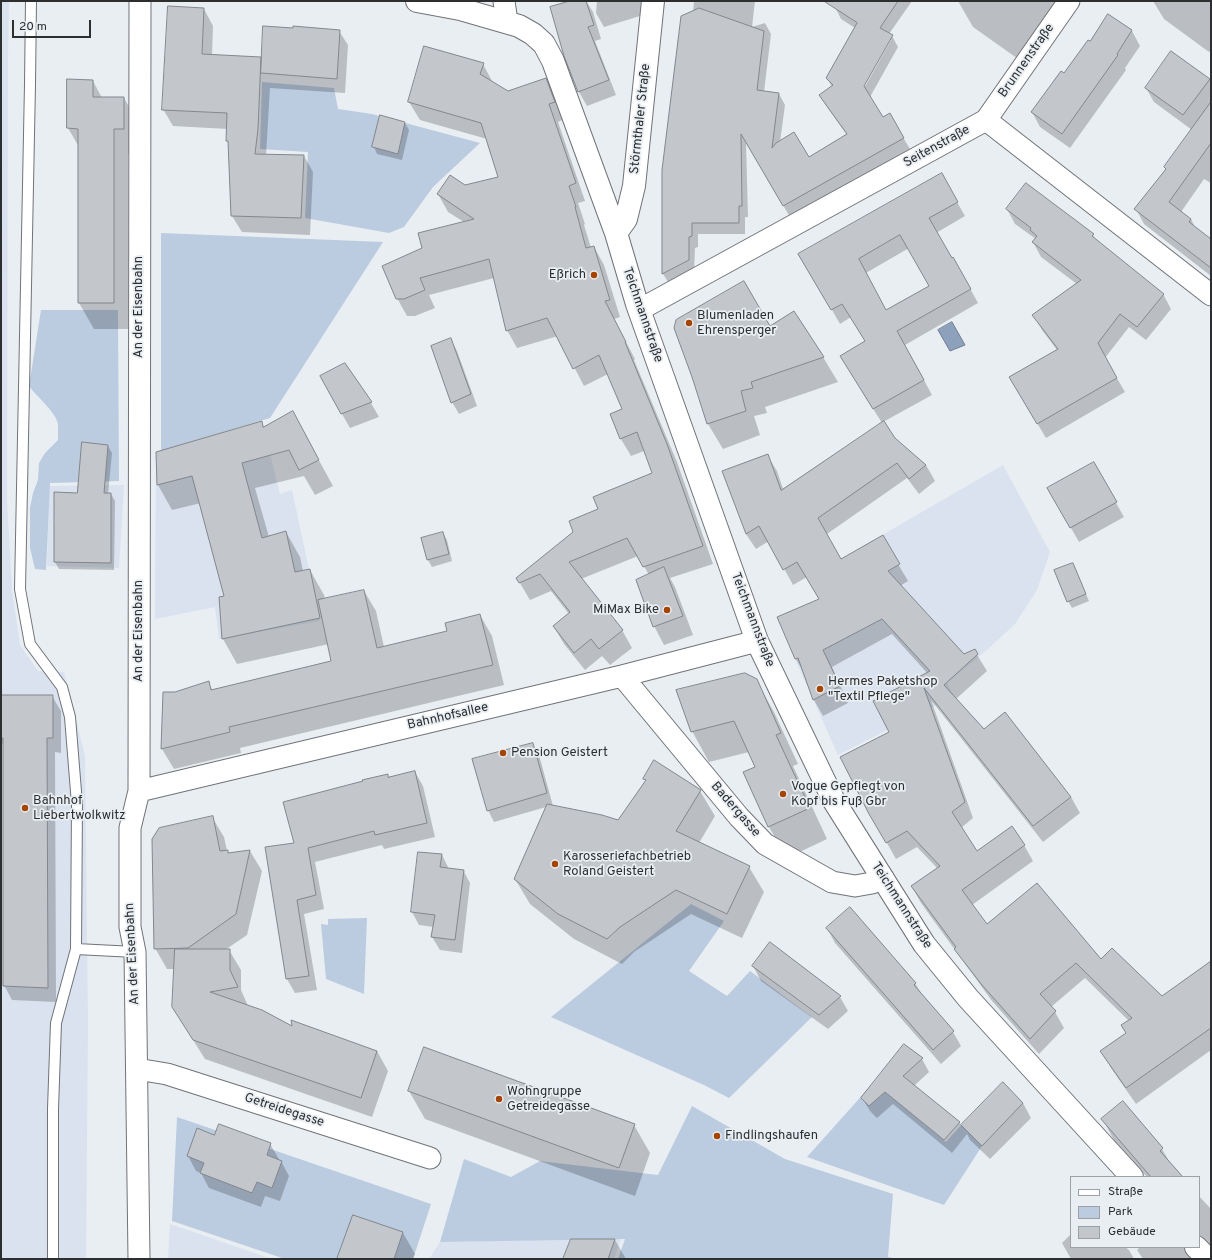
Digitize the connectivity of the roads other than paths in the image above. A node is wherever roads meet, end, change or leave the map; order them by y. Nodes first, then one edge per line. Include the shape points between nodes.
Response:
1 (31, 1) edge
2 (140, 1) edge
3 (417, 1) edge
4 (653, 1) edge
5 (1069, 1) edge
6 (506, 11) edge
7 (986, 120) junction
8 (616, 233) junction
9 (1211, 295) edge
10 (639, 310) junction
11 (757, 641) junction
12 (622, 676) junction
13 (138, 791) junction
14 (883, 878) junction
15 (76, 949) junction
16 (135, 952) junction
17 (137, 1069) junction
18 (430, 1158) dead end
19 (1131, 1176) edge
20 (1197, 1248) edge
21 (53, 1259) edge
22 (139, 1259) edge
23 (1208, 1259) edge

1 - 15 lane via 20,589 30,644 62,687 70,717 77,804
2 - 13 street, An der Eisenbahn
3 - 6 street, Teichmannstraße via 460,9
4 - 8 street, Störmthaler Straße via 634,186 626,219
5 - 7 street, Brunnenstraße
6 - 8 street, Teichmannstraße via 519,26 544,44 553,61
7 - 9 street, Seitenstraße
7 - 10 street, Seitenstraße
8 - 10 street, Teichmannstraße
10 - 11 street, Teichmannstraße
11 - 12 street, Bahnhofsallee
11 - 14 street, Teichmannstraße via 834,801
12 - 13 street, Bahnhofsallee
12 - 14 street, Badergasse via 739,817 765,844 832,882 855,886
13 - 16 street, An der Eisenbahn via 130,828 130,927
14 - 19 street, Teichmannstraße via 924,944 968,998
15 - 16 lane
15 - 21 lane via 56,1023
16 - 17 street, An der Eisenbahn
17 - 18 street, Getreidegasse via 167,1074
17 - 22 street, An der Eisenbahn
20 - 23 street

